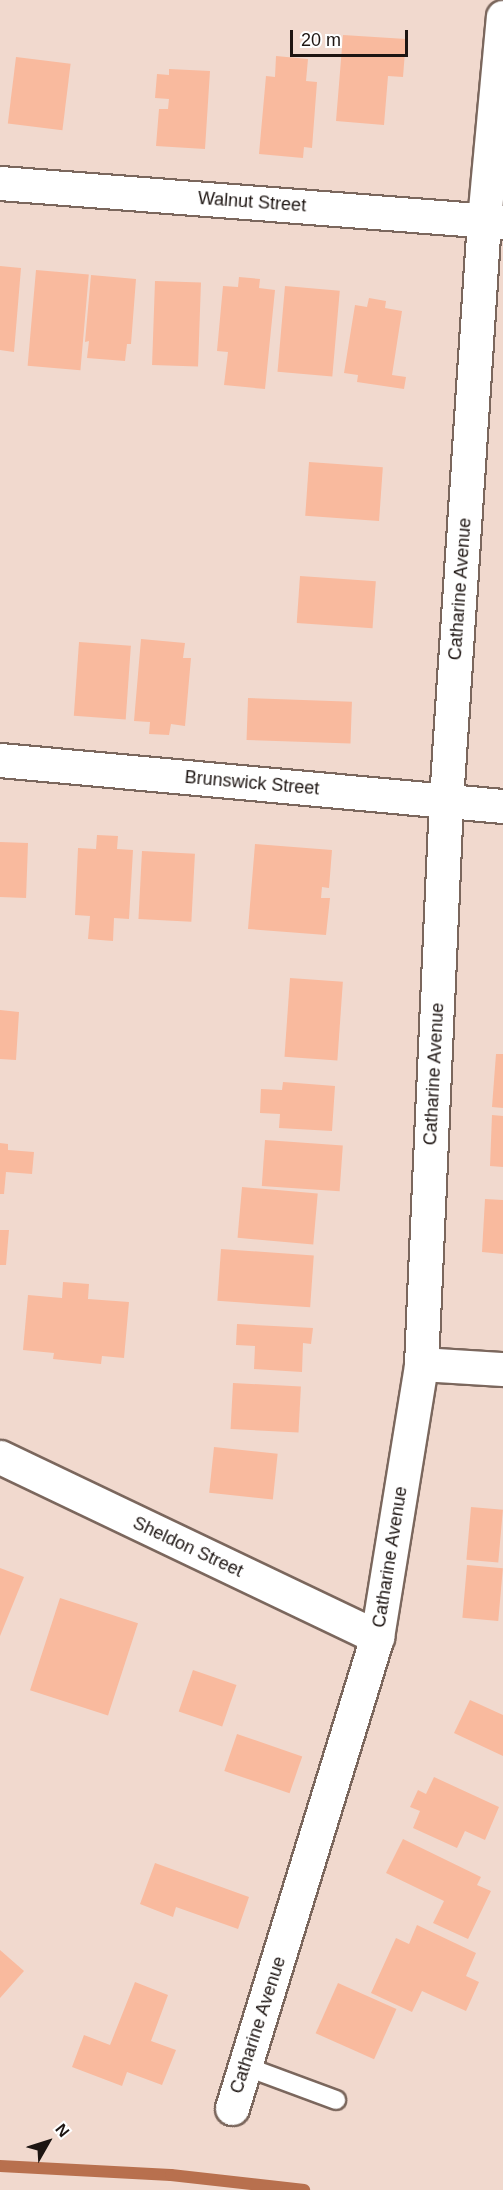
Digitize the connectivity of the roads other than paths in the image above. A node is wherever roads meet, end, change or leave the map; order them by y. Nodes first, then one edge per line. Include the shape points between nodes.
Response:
1 (503, 17) edge
2 (0, 183) edge
3 (494, 221) edge
4 (0, 760) edge
5 (446, 800) junction
6 (503, 806) edge
7 (421, 1364) junction
8 (503, 1370) edge
9 (0, 1457) edge
10 (377, 1637) junction
11 (247, 2067) junction
12 (336, 2100) dead end
13 (231, 2108) dead end

1 - 3 street, Catharine Avenue
2 - 3 street, Walnut Street
3 - 5 street, Catharine Avenue
4 - 5 street, Brunswick Street
5 - 6 street, Brunswick Street
5 - 7 street, Catharine Avenue
7 - 8 street
7 - 10 street, Catharine Avenue
9 - 10 street, Sheldon Street
10 - 11 street, Catharine Avenue
11 - 12 lane
11 - 13 street, Catharine Avenue

